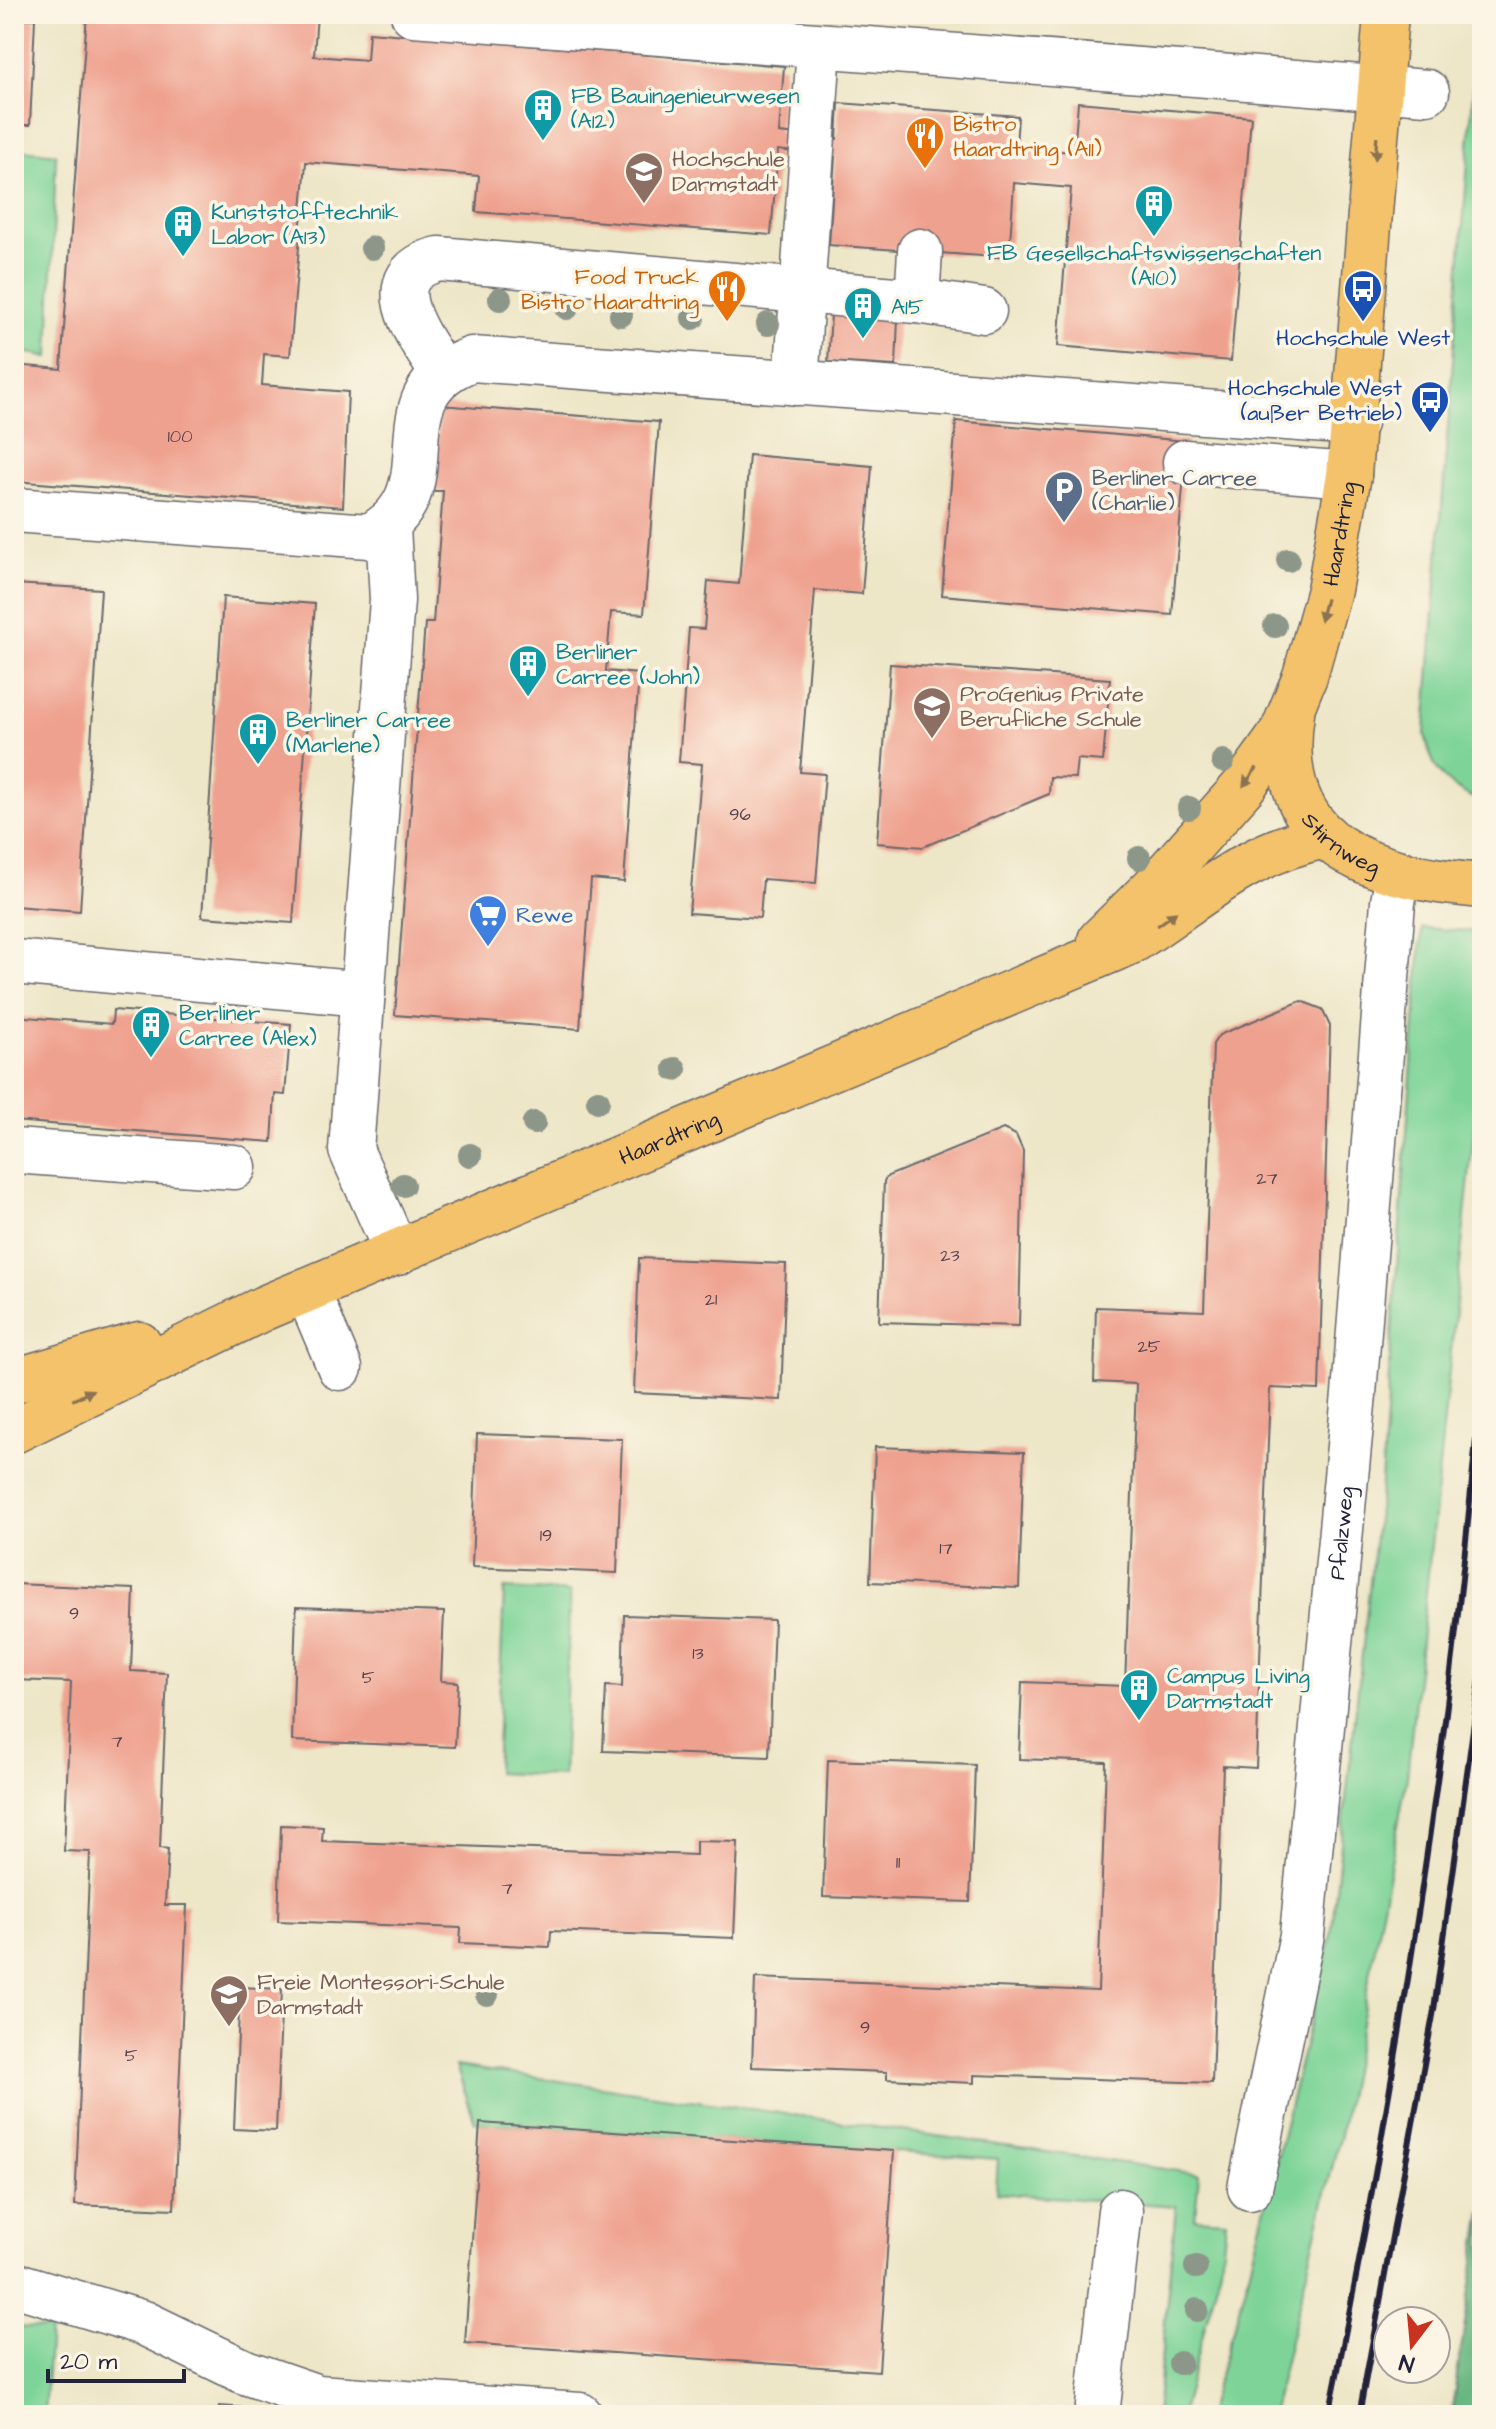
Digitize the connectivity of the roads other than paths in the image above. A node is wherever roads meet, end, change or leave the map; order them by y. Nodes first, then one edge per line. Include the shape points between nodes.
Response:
1 (413, 14) edge
2 (1386, 14) edge
3 (819, 48) junction
4 (1381, 87) junction
5 (1427, 92) dead end
6 (920, 251) dead end
7 (802, 293) junction
8 (917, 301) junction
9 (984, 311) dead end
10 (442, 372) junction
11 (796, 383) junction
12 (1355, 423) junction
13 (1185, 462) dead end
14 (1349, 475) junction
15 (14, 510) edge
16 (388, 527) junction
17 (1292, 711) junction
18 (1326, 836) junction
19 (1398, 875) junction
20 (1476, 886) edge
21 (14, 962) edge
22 (1073, 967) junction
23 (363, 994) junction
24 (14, 1151) edge
25 (234, 1167) dead end
26 (397, 1253) junction
27 (307, 1290) junction
28 (264, 1308) junction
29 (340, 1368) dead end
30 (14, 1381) edge
31 (14, 1431) edge
32 (1250, 2188) dead end
33 (1120, 2211) dead end
34 (14, 2284) edge
35 (580, 2415) edge
36 (1097, 2415) edge

1 - 3 lane
2 - 4 main road, Haardtring
3 - 4 lane
3 - 7 lane
4 - 5 lane
4 -> 12 main road, Haardtring
6 - 8 lane
7 - 8 lane
7 - 10 lane via 439,259 419,264 407,279 405,301 414,329
7 - 11 lane
8 - 9 lane
10 - 11 lane via 472,359
10 - 16 lane via 419,411 413,486 404,509
11 - 12 lane
12 - 14 main road, Haardtring
13 - 14 lane
14 -> 17 main road, Haardtring via 1329,590
15 - 16 lane via 344,536 369,536
16 - 23 lane via 392,600
17 - 18 main road, Stirnweg via 1289,758 1297,796
17 -> 22 main road, Haardtring via 1266,757 1220,815
18 - 19 main road, Stirnweg via 1358,861
22 -> 18 main road, Haardtring via 1131,942 1257,857
19 - 20 main road, Stirnweg
19 - 32 lane, Pfalzweg via 1302,1935
21 - 23 lane
22 - 26 main road, Haardtring
23 - 26 lane via 351,1150
24 - 25 lane
26 - 27 main road, Haardtring
27 - 28 main road, Haardtring
27 - 29 lane
28 - 30 main road, Haardtring
31 -> 28 main road, Haardtring
33 - 36 lane
34 - 35 lane via 144,2323 245,2372 318,2397

